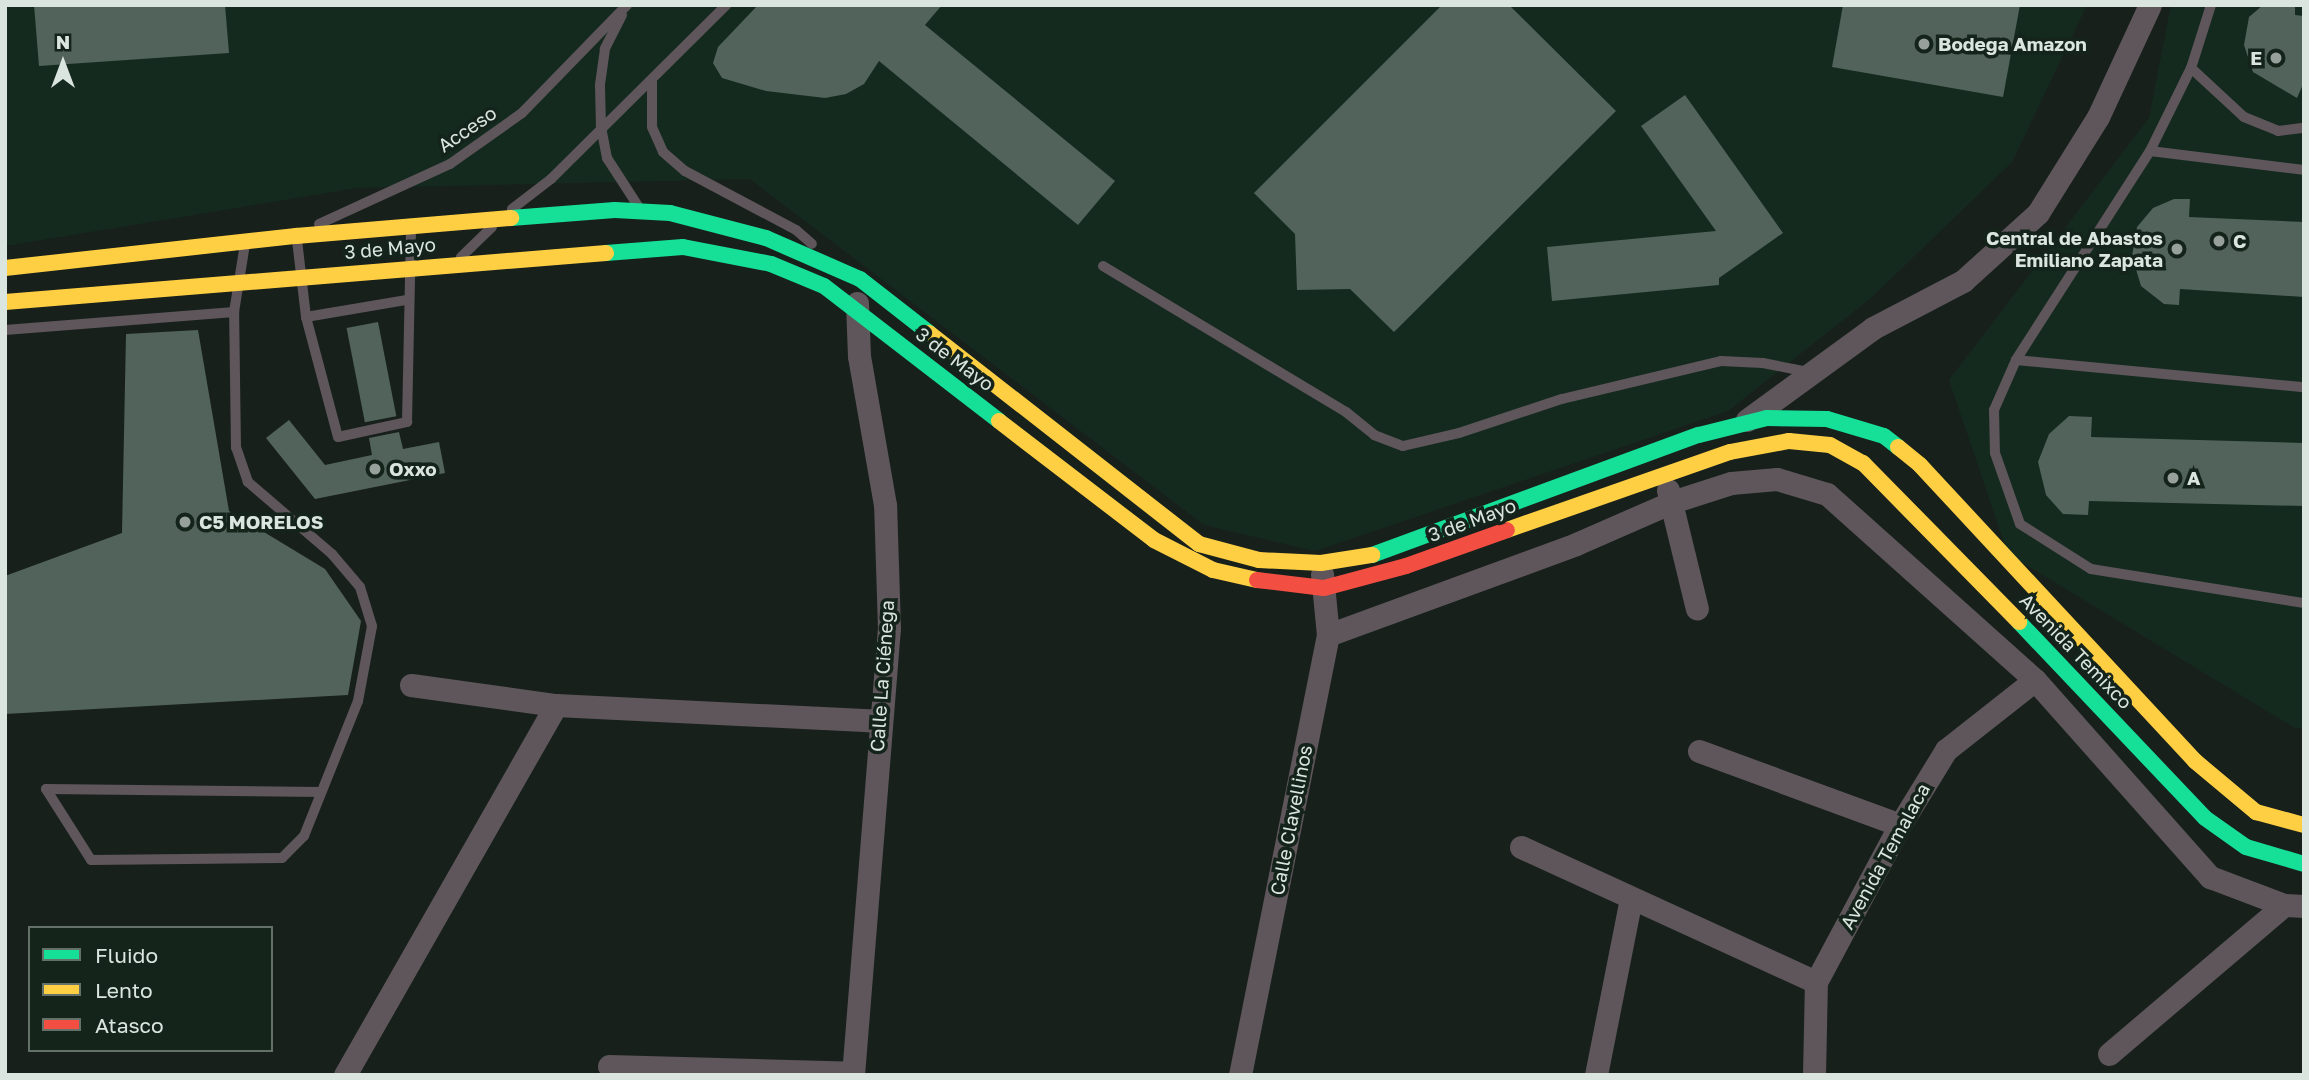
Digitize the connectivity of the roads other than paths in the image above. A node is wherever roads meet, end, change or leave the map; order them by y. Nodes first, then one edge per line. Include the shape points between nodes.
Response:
1 (726, 5) edge
2 (2150, 5) edge
3 (2211, 5) edge
4 (626, 6) edge
5 (2191, 68) junction
6 (652, 82) junction
7 (601, 127) junction
8 (2304, 128) edge
9 (2150, 151) junction
10 (2304, 170) edge
11 (642, 211) junction
12 (498, 220) junction
13 (411, 227) junction
14 (658, 229) dead end
15 (296, 236) junction
16 (246, 241) junction
17 (832, 263) junction
18 (454, 264) junction
19 (1103, 266) dead end
20 (407, 267) junction
21 (5, 268) edge
22 (300, 278) junction
23 (860, 279) junction
24 (236, 284) junction
25 (406, 300) junction
26 (5, 302) edge
27 (856, 310) junction
28 (234, 312) junction
29 (306, 317) junction
30 (5, 330) edge
31 (2016, 360) junction
32 (1811, 373) junction
33 (2304, 387) edge
34 (1743, 424) junction
35 (1830, 445) joint
36 (1730, 452) junction
37 (1662, 474) junction
38 (1731, 483) junction
39 (1672, 502) junction
40 (1321, 564) junction
41 (1324, 588) junction
42 (2304, 603) edge
43 (1697, 609) dead end
44 (1328, 635) junction
45 (2035, 680) junction
46 (411, 685) dead end
47 (556, 705) junction
48 (879, 721) junction
49 (1699, 751) dead end
50 (321, 792) junction
51 (1900, 825) junction
52 (2304, 825) edge
53 (1521, 847) dead end
54 (2304, 864) edge
55 (1631, 898) junction
56 (2294, 905) edge
57 (1816, 982) junction
58 (2109, 1054) dead end
59 (610, 1066) dead end
60 (853, 1074) edge
61 (345, 1075) edge
62 (1240, 1075) edge
63 (1597, 1075) edge
64 (1814, 1075) edge

1 - 6 lane
2 - 32 street via 2098,117 2038,213 1963,281 1845,348
3 - 5 lane
4 - 7 lane, Acceso via 606,49 600,86
4 - 15 lane, Acceso via 522,113 450,164
5 - 8 lane via 2244,117 2278,131
5 - 9 lane
6 - 7 lane
6 - 17 lane via 652,127 663,152 685,171 796,230
7 - 11 lane, Acceso via 607,158
7 - 12 lane via 551,179
9 - 10 lane
9 - 31 lane
11 - 12 main road
11 - 14 lane, Acceso
11 - 17 main road via 670,213 766,237
12 - 13 main road
12 - 18 lane
13 - 15 main road
13 - 20 lane
15 - 16 main road
15 - 22 lane
16 - 21 main road
16 - 24 lane
17 - 23 main road
18 - 20 main road, 3 de Mayo
18 - 27 main road, 3 de Mayo via 671,243 772,264 824,286
19 - 32 lane via 1346,412 1374,435 1403,446 1460,433 1562,399 1721,361 1763,363
20 - 22 main road, 3 de Mayo
20 - 25 lane
22 - 24 main road, 3 de Mayo
22 - 29 lane
23 - 27 street, Calle La Ciénega
23 - 40 main road via 1199,544 1259,560
24 - 26 main road, 3 de Mayo
24 - 28 lane
25 - 29 lane
25 - 29 lane via 407,422 338,437
27 - 41 main road, 3 de Mayo via 1154,540 1213,570 1275,584
27 - 48 street, Calle La Ciénega via 859,356 885,505 890,629
28 - 30 lane
28 - 50 lane via 236,448 248,482 332,554 360,587 372,626 358,701
31 - 33 lane
31 - 42 lane via 1994,410 1995,453 2020,524 2091,569
32 - 34 street
34 - 36 street
34 - 40 main road via 1699,435 1361,559
34 - 52 main road via 1767,418 1827,419 1884,436 1920,465 2195,761 2256,812
35 - 36 main road, 3 de Mayo via 1789,442
35 - 54 main road, Avenida Temixco via 1863,463 1919,517 2205,818 2246,847
36 - 37 main road, 3 de Mayo
36 - 38 street
37 - 39 street
37 - 41 main road, 3 de Mayo via 1406,566
38 - 39 street
38 - 45 street via 1777,479 1827,494
39 - 43 street
39 - 44 street via 1576,544
40 - 41 street, Calle Clavellinos
41 - 44 street, Calle Clavellinos
44 - 62 street, Calle Clavellinos
45 - 51 street, Avenida Temalaca via 1946,750
45 - 56 street via 2210,877
46 - 47 street
47 - 48 street
47 - 61 street
48 - 60 street, Calle La Ciénega
49 - 51 street
50 - 50 lane via 239,791 46,789 91,860 282,859 304,836
51 - 57 street, Avenida Temalaca
53 - 55 street
55 - 57 street
55 - 63 street
56 - 58 street
57 - 64 street, Avenida Temalaca
59 - 60 street

